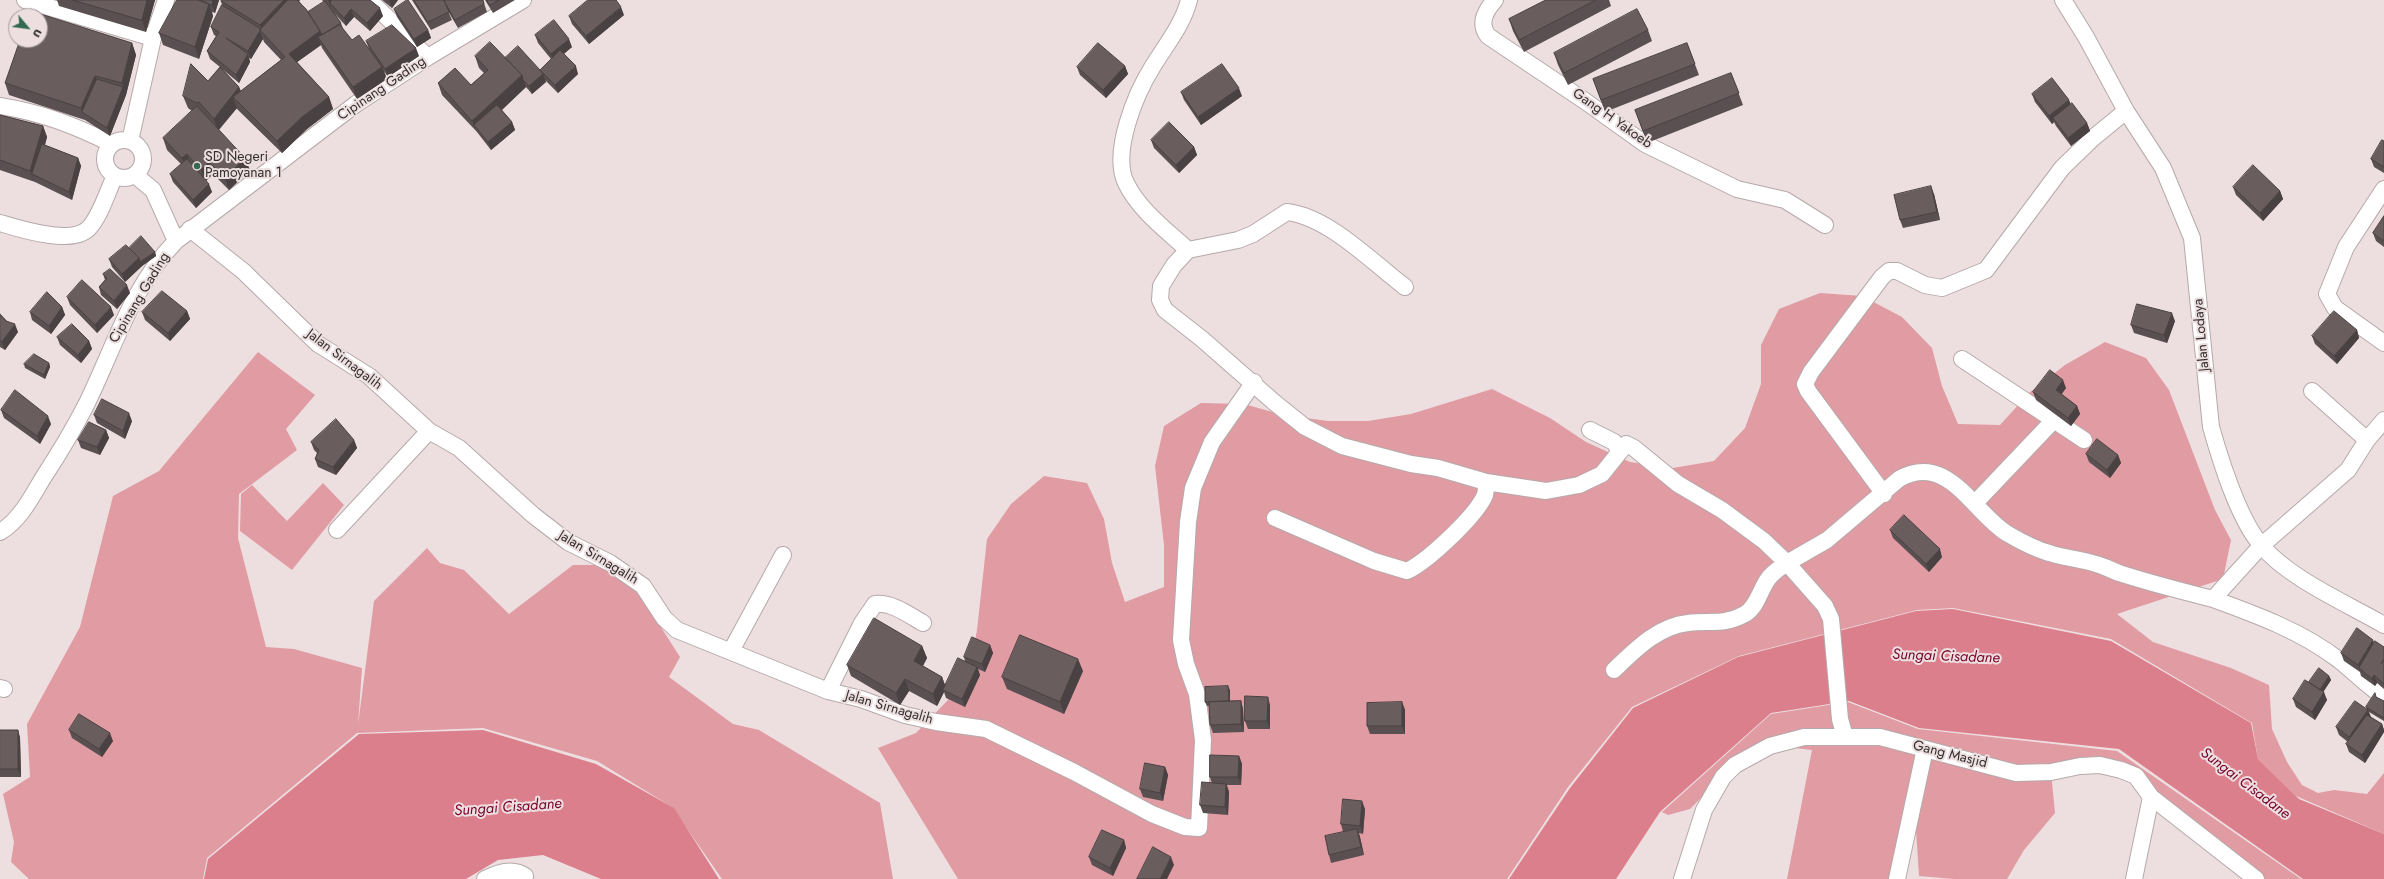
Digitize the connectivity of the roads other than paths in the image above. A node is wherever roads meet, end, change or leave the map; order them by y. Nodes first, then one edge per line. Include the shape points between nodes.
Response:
1 (25, 0) edge
2 (166, 0) edge
3 (368, 0) edge
4 (523, 0) edge
5 (1189, 0) edge
6 (1495, 0) edge
7 (2063, 0) edge
8 (153, 38) junction
9 (428, 57) junction
10 (0, 106) edge
11 (2126, 111) junction
12 (130, 141) junction
13 (112, 144) junction
14 (135, 175) junction
15 (115, 176) junction
16 (2384, 190) edge
17 (0, 223) edge
18 (1825, 225) dead end
19 (190, 229) junction
20 (176, 241) junction
21 (1188, 250) junction
22 (1405, 287) dead end
23 (2384, 343) edge
24 (1962, 359) dead end
25 (1254, 382) junction
26 (2312, 391) dead end
27 (2384, 420) edge
28 (2053, 421) junction
29 (1590, 430) dead end
30 (429, 431) junction
31 (2084, 440) dead end
32 (2367, 440) junction
33 (1626, 444) junction
34 (1486, 482) junction
35 (1884, 494) junction
36 (1976, 503) junction
37 (1275, 518) dead end
38 (338, 530) dead end
39 (0, 532) edge
40 (2261, 546) junction
41 (783, 555) dead end
42 (1787, 563) junction
43 (2213, 599) junction
44 (923, 623) dead end
45 (2384, 625) edge
46 (730, 651) junction
47 (1614, 670) dead end
48 (828, 691) junction
49 (2384, 697) edge
50 (1846, 737) junction
51 (1925, 749) junction
52 (2150, 797) junction
53 (528, 878) edge
54 (485, 879) edge
55 (1682, 879) edge
56 (1898, 879) edge
57 (2134, 879) edge
58 (2256, 879) edge

1 - 8 street
2 - 8 street
3 - 9 street via 389,17 412,44
4 - 9 street, Cipinang Gading
5 - 21 street via 1186,14 1144,79 1124,133 1123,150 1125,183 1152,218
6 - 18 street, Gang H Yakoeb via 1487,8 1483,18 1482,28 1488,36 1645,144 1737,189 1785,200
7 - 11 street, Jalan Lodaya
8 - 12 street
9 - 19 street, Cipinang Gading via 356,104
10 - 13 street via 45,115 76,126
11 - 35 street via 2092,138 2062,168 1986,270 1942,288 1925,285 1896,271 1890,271 1882,277 1811,372 1805,384 1808,391
11 - 40 street, Jalan Lodaya via 2163,168 2192,238 2211,428 2247,525
12 - 13 street
12 - 14 street via 138,147 143,156 141,167
13 - 15 street via 105,157 109,171
14 - 15 street via 125,178
14 - 20 street via 153,190
15 - 17 street via 94,222 81,233 66,236 47,235
16 - 23 street via 2346,247 2327,294 2335,308
19 - 20 street, Cipinang Gading
19 - 30 street, Jalan Sirnagalih via 243,271 318,344 369,376
20 - 39 street, Cipinang Gading via 164,254 119,327 85,407 48,472 25,508 10,526
21 - 22 street via 1238,240 1253,234 1287,212 1300,213 1340,236
21 - 25 street via 1174,265 1161,286 1160,300 1165,310
24 - 28 street
25 - 34 street via 1305,427 1342,446
25 - 48 street, Jalan Sirnagalih via 1212,442 1193,488 1188,522 1181,640 1186,664 1197,694 1203,740 1198,828 1185,827 1152,814 986,729 905,715 861,699
26 - 32 street
27 - 32 street
28 - 31 street
28 - 36 street
29 - 33 street via 1614,442 1620,451
30 - 38 street
30 - 46 street, Jalan Sirnagalih via 459,448 533,515 568,542 610,563 643,586 664,618 677,630
32 - 40 street via 2338,480
33 - 34 street via 1602,474 1579,485 1546,491
33 - 42 street via 1678,484 1722,510 1764,541
34 - 37 street via 1485,494 1473,513 1434,552 1407,572 1374,561
35 - 36 street via 1899,479 1911,472 1928,471 1948,479
35 - 42 street via 1827,540
36 - 43 street via 1987,520 2008,534 2048,553 2097,564 2119,573
40 - 43 street
40 - 45 street, Jalan Lodaya via 2288,570
41 - 46 street
42 - 47 street via 1773,572 1747,613 1730,622 1687,623 1670,627 1645,642
42 - 50 street via 1825,606 1831,619 1840,719
43 - 49 street via 2266,618 2295,632 2340,660
44 - 48 street via 894,607 882,603 875,604 862,623
46 - 48 street, Jalan Sirnagalih
50 - 51 street, Gang Masjid via 1880,737
50 - 55 street, Gang Masjid via 1804,737 1770,746 1736,765 1723,777 1704,810
51 - 52 street, Gang Masjid via 2016,773 2051,772 2100,765 2136,776
51 - 56 street
52 - 57 street
52 - 58 street, Gang Masjid
53 - 54 street via 520,872 509,871

